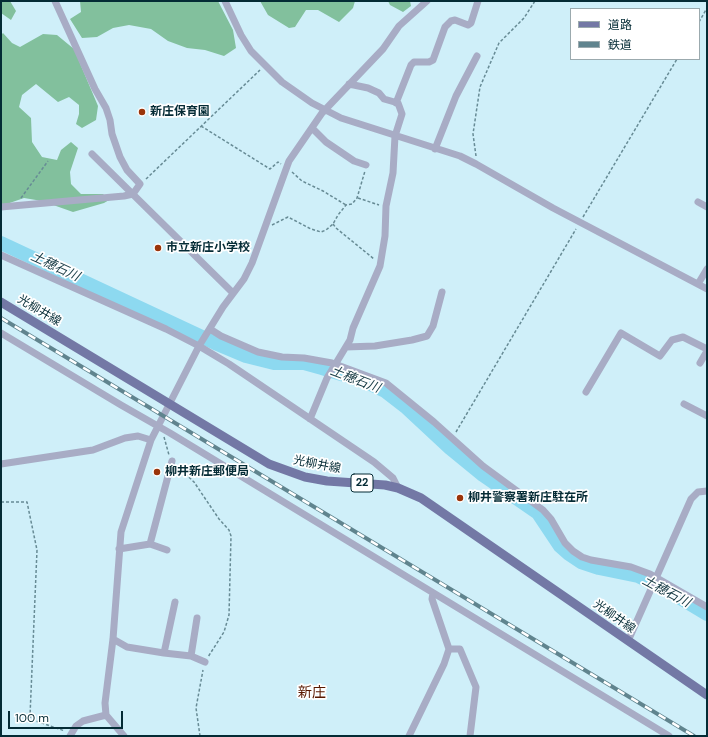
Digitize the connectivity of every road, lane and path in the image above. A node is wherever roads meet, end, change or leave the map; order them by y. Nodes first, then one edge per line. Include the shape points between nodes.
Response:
1 (55, 1) edge
2 (225, 1) edge
3 (427, 1) edge
4 (478, 1) edge
5 (535, 1) edge
6 (707, 8) edge
7 (700, 20) edge
8 (477, 56) dead end
9 (676, 60) edge
10 (265, 66) junction
11 (349, 84) junction
12 (396, 103) junction
13 (325, 110) junction
14 (201, 126) junction
15 (312, 128) junction
16 (395, 136) junction
17 (435, 149) junction
18 (92, 154) dead end
19 (48, 161) dead end
20 (476, 164) junction
21 (366, 165) joint
22 (287, 166) junction
23 (140, 184) junction
24 (133, 194) junction
25 (21, 197) dead end
26 (357, 198) junction
27 (698, 202) dead end
28 (346, 206) junction
29 (386, 206) junction
30 (1, 207) edge
31 (707, 207) edge
32 (580, 222) junction
33 (266, 224) junction
34 (334, 224) junction
35 (1, 255) edge
36 (381, 263) junction
37 (707, 269) edge
38 (698, 284) junction
39 (707, 289) edge
40 (442, 292) dead end
41 (233, 293) junction
42 (1, 302) edge
43 (208, 332) junction
44 (1, 333) edge
45 (200, 345) junction
46 (346, 347) junction
47 (707, 350) edge
48 (700, 363) dead end
49 (334, 365) junction
50 (586, 392) dead end
51 (170, 404) junction
52 (684, 404) dead end
53 (707, 416) edge
54 (310, 419) junction
55 (160, 428) junction
56 (451, 438) junction
57 (151, 440) junction
58 (172, 461) junction
59 (1, 464) edge
60 (398, 488) junction
61 (707, 491) edge
62 (1, 502) edge
63 (150, 544) junction
64 (120, 550) junction
65 (167, 550) dead end
66 (656, 578) junction
67 (433, 594) junction
68 (175, 602) dead end
69 (707, 607) edge
70 (197, 618) dead end
71 (113, 639) junction
72 (628, 641) junction
73 (450, 649) junction
74 (164, 654) junction
75 (191, 656) junction
76 (205, 662) junction
77 (707, 695) edge
78 (106, 715) junction
79 (70, 735) edge
80 (124, 736) edge
81 (200, 736) edge
82 (408, 736) edge
83 (470, 736) edge
84 (669, 736) edge

1 - 23 street via 106,108 120,157 127,170
2 - 10 street via 241,35
3 - 11 street via 398,26 382,49
4 - 12 street via 471,23 468,25 455,20 450,21 433,60 414,62 411,65
5 - 20 path via 524,18 497,47 480,87 473,134
6 - 7 path
8 - 17 street via 456,96
9 - 32 path
10 - 13 street via 298,95
10 - 14 path
11 - 12 street via 368,88 379,93 384,99
11 - 13 street
12 - 16 street via 402,114
13 - 15 street
13 - 16 street
14 - 22 path via 270,169 278,162
14 - 23 path
15 - 21 street via 326,142 354,161
15 - 22 street
16 - 17 street
16 - 29 street via 393,173
17 - 20 street via 460,156
18 - 24 street
19 - 25 path
20 - 32 street
21 - 26 path
22 - 28 path via 302,181
22 - 33 street
23 - 24 street
24 - 30 street
24 - 41 street
26 - 28 path
26 - 29 path
27 - 31 street
28 - 34 path
29 - 36 street
32 - 38 street
32 - 56 path
33 - 34 path via 274,226 288,217 321,232
33 - 41 street via 252,263
34 - 36 path via 365,253
35 - 45 street
36 - 46 street
37 - 38 street
38 - 39 street
40 - 46 street via 433,326 427,336 375,346
41 - 43 street
42 - 51 main road, 光柳井線 / 22
43 - 45 street
43 - 49 street via 258,352
44 - 55 street
45 - 51 street
45 - 54 street
46 - 49 street
47 - 48 street
47 - 50 street via 683,337 672,340 660,356 621,333
49 - 54 street
49 - 56 street via 389,385
51 - 55 street
51 - 60 main road, 光柳井線 / 22 via 250,454 289,472 326,481
52 - 53 street
54 - 60 street via 374,462 393,478
55 - 57 street
55 - 58 path
55 - 67 street
56 - 66 street via 483,466 543,510 565,543 582,557 631,567
57 - 59 street via 138,436 125,438 93,450
57 - 64 street via 124,521
58 - 63 street
58 - 76 path via 194,482 219,519 230,530 231,536 229,615 224,632
60 - 72 main road, 光柳井線 / 22 via 422,498
61 - 66 street via 698,492 691,499
62 - 79 path via 27,502 37,550 30,716 33,720
63 - 64 street
63 - 65 street
64 - 71 street
66 - 69 street
66 - 72 street
67 - 73 street via 432,600
67 - 84 street
68 - 74 street
70 - 75 street
71 - 74 street via 127,647
71 - 78 street via 105,703
72 - 77 main road, 光柳井線 / 22
73 - 82 street
73 - 83 street via 460,649 476,687
74 - 75 street
75 - 76 street
76 - 81 path via 196,700
78 - 79 street via 83,721
78 - 80 street

